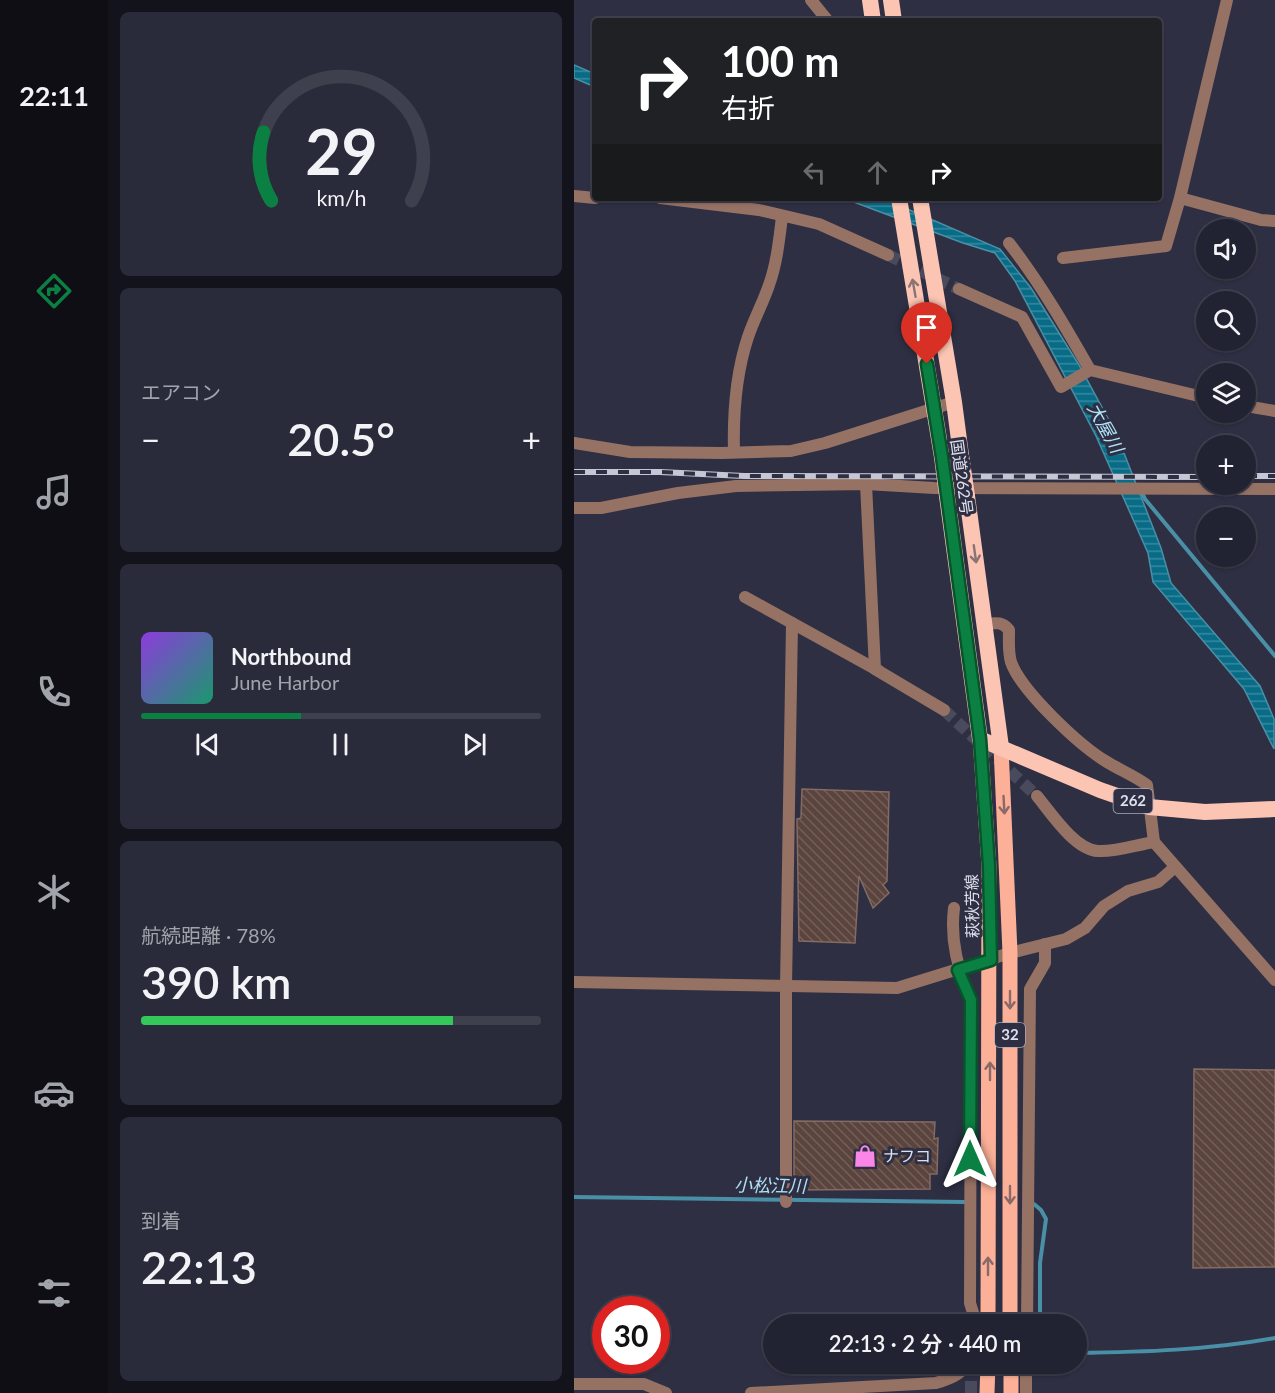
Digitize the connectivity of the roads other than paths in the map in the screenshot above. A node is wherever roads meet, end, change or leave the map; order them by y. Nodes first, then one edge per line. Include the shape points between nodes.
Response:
1 (811, 0) edge
2 (870, 0) edge
3 (891, 0) edge
4 (1227, 0) edge
5 (826, 18) edge
6 (873, 18) edge
7 (894, 18) edge
8 (574, 196) edge
9 (592, 198) edge
10 (1180, 198) junction
11 (685, 201) edge
12 (900, 201) edge
13 (920, 201) edge
14 (782, 217) junction
15 (1274, 221) edge
16 (1009, 243) dead end
17 (888, 255) tunnel mouth
18 (1063, 258) dead end
19 (959, 289) tunnel mouth
20 (1088, 370) junction
21 (1196, 395) edge
22 (954, 402) junction
23 (934, 408) junction
24 (1256, 408) edge
25 (1274, 411) edge
26 (574, 443) edge
27 (734, 453) junction
28 (866, 484) junction
29 (1274, 489) edge
30 (574, 508) edge
31 (745, 597) dead end
32 (792, 623) junction
33 (984, 624) junction
34 (879, 671) junction
35 (944, 710) tunnel mouth
36 (980, 739) junction
37 (1001, 747) junction
38 (1037, 796) tunnel mouth
39 (1149, 807) junction
40 (1274, 809) edge
41 (1154, 842) junction
42 (1175, 867) junction
43 (954, 908) dead end
44 (1045, 944) junction
45 (1010, 953) junction
46 (991, 960) junction
47 (958, 970) junction
48 (1274, 980) edge
49 (574, 982) edge
50 (786, 987) junction
51 (786, 1202) dead end
52 (973, 1314) edge
53 (988, 1314) edge
54 (1010, 1314) edge
55 (1027, 1314) edge
56 (956, 1374) edge
57 (968, 1374) edge
58 (988, 1374) edge
59 (1010, 1374) edge
60 (1026, 1374) edge
61 (971, 1381) tunnel mouth
62 (574, 1384) edge
63 (666, 1393) edge
64 (751, 1393) edge
65 (987, 1393) edge
66 (1010, 1393) edge
67 (1026, 1393) edge

1 - 5 street
2 - 6 highway
3 - 7 highway
4 - 10 street
8 - 9 street
10 - 15 street
10 - 18 street via 1166,246
11 - 14 street via 759,210
23 -> 12 highway, 国道262号
13 - 22 highway, 国道262号
14 - 17 street via 819,224
14 - 27 street via 778,256 741,366
16 - 20 street via 1058,312
19 - 20 street via 1022,317 1061,387
20 - 21 street
22 - 23 street
22 -> 33 highway, 国道262号, bridge
23 - 27 street via 791,451
23 - 36 highway, 国道262号, bridge
24 - 25 street
26 - 27 street via 630,452
28 - 29 street via 934,488
28 - 30 street via 736,486 601,508
28 - 34 street via 875,669
31 - 32 street
32 - 34 street
32 - 50 street
33 - 37 highway, 国道262号
33 - 39 street via 1005,625 1015,672 1075,738 1106,762 1147,785
34 - 35 street
36 - 37 highway, 262
36 - 46 main road, 萩秋芳線 / 32
37 - 39 highway, 262
37 -> 45 main road, 32
38 - 41 street via 1084,847 1112,850
39 - 40 highway, 262 via 1205,812
39 - 41 street
41 - 42 street
42 - 44 street via 1158,882 1128,891 1104,906 1086,928
42 - 48 street
43 - 47 street
44 - 45 street
44 - 55 street via 1045,963 1030,989
45 - 46 street
45 -> 54 main road, 32
46 - 47 street
53 -> 46 main road, 萩秋芳線 / 32
47 - 50 street via 897,988
47 - 52 street via 971,1000 970,1303
49 - 50 street
50 - 51 street
56 - 64 street via 936,1383
57 - 61 street
58 - 65 main road
59 - 66 main road
60 - 67 street
62 - 63 street via 644,1383

